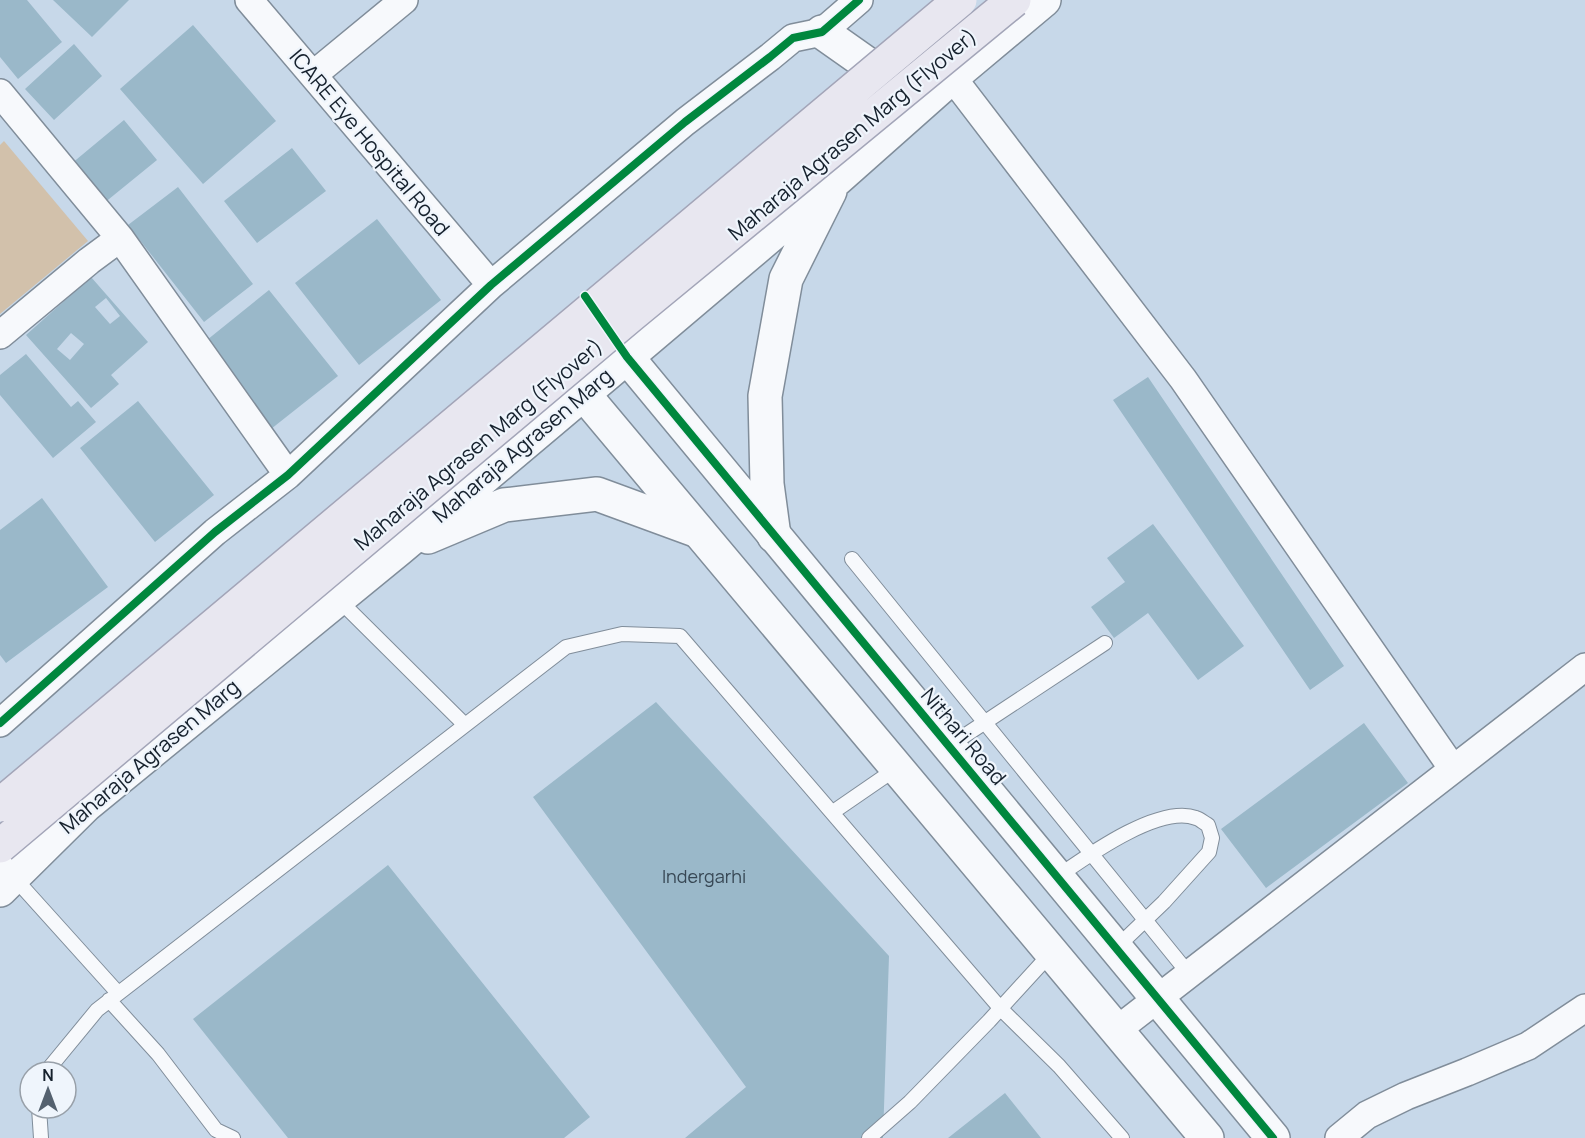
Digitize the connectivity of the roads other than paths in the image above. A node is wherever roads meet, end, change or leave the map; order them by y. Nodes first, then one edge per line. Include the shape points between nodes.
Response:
1 (249, 0) edge
2 (404, 0) edge
3 (859, 0) edge
4 (940, 0) edge
5 (960, 0) edge
6 (1014, 0) edge
7 (1044, 0) edge
8 (822, 32) junction
9 (866, 63) junction
10 (313, 75) junction
11 (952, 77) junction
12 (5, 109) edge
13 (837, 179) junction
14 (120, 238) junction
15 (491, 285) junction
16 (585, 296) junction
17 (0, 335) edge
18 (536, 337) junction
19 (627, 357) junction
20 (583, 394) junction
21 (288, 475) junction
22 (698, 531) junction
23 (774, 536) junction
24 (399, 549) junction
25 (852, 560) dead end
26 (338, 599) junction
27 (1106, 643) dead end
28 (1585, 667) edge
29 (0, 723) edge
30 (984, 723) junction
31 (465, 725) junction
32 (949, 746) junction
33 (897, 768) junction
34 (1453, 770) junction
35 (0, 793) edge
36 (0, 805) edge
37 (833, 812) junction
38 (0, 846) edge
39 (1091, 853) junction
40 (4, 877) edge
41 (1057, 878) junction
42 (1146, 920) junction
43 (1116, 948) junction
44 (1052, 952) junction
45 (1190, 974) junction
46 (114, 996) junction
47 (1158, 999) junction
48 (1585, 1008) edge
49 (1001, 1009) junction
50 (1117, 1030) junction
51 (56, 1060) edge
52 (40, 1120) edge
53 (41, 1138) edge
54 (233, 1138) edge
55 (869, 1138) edge
56 (1122, 1138) edge
57 (1208, 1138) edge
58 (1273, 1138) edge
59 (1339, 1138) edge

1 - 10 street, ICARE Eye Hospital Road
2 - 10 street
3 - 8 street
4 - 9 main road
5 - 36 main road, Maharaja Agrasen Marg (Flyover), bridge
6 - 38 main road, Maharaja Agrasen Marg (Flyover), bridge via 630,316
7 - 11 main road, Maharaja Agrasen Marg
8 - 9 main road
8 - 15 street via 793,38 685,122
9 - 16 main road
10 - 15 street, ICARE Eye Hospital Road
11 - 13 main road, Maharaja Agrasen Marg
11 - 34 street via 1183,379
12 - 14 street
13 - 19 main road, Maharaja Agrasen Marg
13 - 23 main road via 786,279 765,396 767,484
14 - 17 street
14 - 21 street
15 - 21 street
16 - 18 main road
16 - 19 main road, Nithari Road
18 - 20 main road
18 - 35 main road
19 - 20 main road, Maharaja Agrasen Marg
19 - 23 main road, Nithari Road
20 - 22 main road
20 - 24 main road, Maharaja Agrasen Marg
21 - 29 street via 215,532
22 - 24 main road via 597,494 504,505
22 - 33 main road
23 - 32 main road, Nithari Road
24 - 26 main road, Maharaja Agrasen Marg
25 - 30 lane
26 - 31 lane
26 - 40 main road, Maharaja Agrasen Marg
27 - 30 lane
28 - 34 street
30 - 32 lane
30 - 39 lane
31 - 37 lane via 566,647 622,634 680,636
31 - 46 lane
32 - 41 main road, Nithari Road
33 - 37 lane
33 - 44 main road
34 - 45 street
37 - 49 lane
39 - 41 lane
39 - 42 lane
39 - 42 lane via 1157,819 1196,817 1208,825 1212,838 1209,852
40 - 46 lane
41 - 43 main road, Nithari Road
42 - 43 lane
42 - 45 lane
43 - 47 main road, Nithari Road
44 - 49 lane
44 - 50 main road
45 - 47 street
46 - 51 lane via 97,1010
46 - 54 lane via 216,1130
47 - 50 street
47 - 58 main road, Nithari Road
48 - 59 street via 1528,1046 1367,1115
49 - 55 lane
49 - 56 lane via 1059,1066
50 - 57 main road
52 - 53 lane

